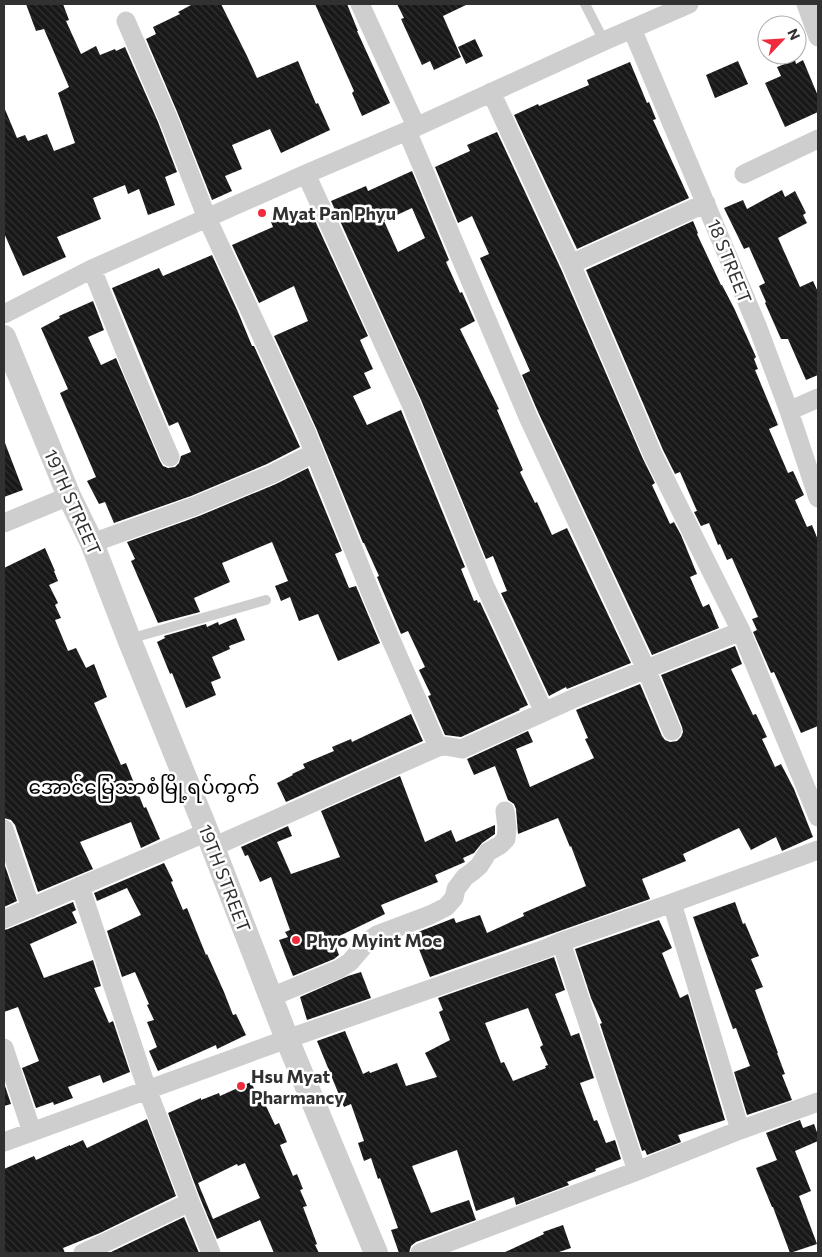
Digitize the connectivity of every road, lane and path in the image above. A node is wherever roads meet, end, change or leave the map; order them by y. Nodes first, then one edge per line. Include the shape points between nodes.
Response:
1 (360, 4) edge
2 (586, 4) edge
3 (689, 4) edge
4 (806, 4) edge
5 (126, 21) dead end
6 (632, 29) junction
7 (818, 37) edge
8 (604, 41) junction
9 (492, 92) junction
10 (411, 128) junction
11 (818, 139) edge
12 (306, 174) junction
13 (744, 174) dead end
14 (706, 203) junction
15 (207, 218) junction
16 (571, 264) junction
17 (92, 269) junction
18 (4, 314) edge
19 (4, 337) edge
20 (818, 398) edge
21 (788, 411) junction
22 (314, 453) junction
23 (170, 456) dead end
24 (69, 496) junction
25 (818, 498) edge
26 (4, 523) edge
27 (92, 542) junction
28 (266, 600) dead end
29 (741, 631) junction
30 (129, 638) junction
31 (646, 669) junction
32 (544, 712) junction
33 (672, 731) dead end
34 (438, 747) junction
35 (505, 811) dead end
36 (818, 817) edge
37 (4, 829) edge
38 (210, 839) junction
39 (818, 850) edge
40 (80, 886) junction
41 (672, 903) junction
42 (31, 908) junction
43 (4, 919) edge
44 (561, 942) junction
45 (271, 997) junction
46 (287, 1039) junction
47 (4, 1048) edge
48 (147, 1090) junction
49 (818, 1102) edge
50 (740, 1130) junction
51 (32, 1132) junction
52 (4, 1142) edge
53 (637, 1171) junction
54 (190, 1202) junction
55 (83, 1253) edge
56 (210, 1253) edge
57 (376, 1253) edge
58 (420, 1253) edge

1 - 10 street
2 - 8 lane
3 - 6 street
4 - 7 street
5 - 15 street
6 - 8 street
6 - 14 street, 18 STREET
8 - 9 street
9 - 10 street
9 - 16 street
10 - 12 street
10 - 31 street via 528,417
11 - 13 street
12 - 15 street
12 - 32 street via 411,404 485,586
14 - 16 street
14 - 21 street, 18 STREET via 758,328
15 - 17 street
15 - 22 street
16 - 29 street via 653,454
17 - 18 street
17 - 23 street
19 - 24 street, 19TH STREET
20 - 21 street
21 - 25 street, 18 STREET
22 - 27 street via 195,506
22 - 34 street
24 - 26 street
24 - 27 street, 19TH STREET
27 - 30 street, 19TH STREET
28 - 30 lane
29 - 31 street
29 - 36 street
30 - 38 street, 19TH STREET
31 - 32 street
31 - 33 street
32 - 34 street via 462,749
34 - 38 street
35 - 45 street via 506,839 488,852 479,866 465,877 446,907 377,935 339,969
37 - 42 street
38 - 40 street
38 - 45 street, 19TH STREET
39 - 41 street
40 - 42 street
40 - 48 street
41 - 44 street
41 - 50 street
42 - 43 street
44 - 46 street
44 - 53 street
45 - 46 street, 19TH STREET
46 - 48 street
46 - 57 street, 19TH STREET
47 - 51 street
48 - 51 street
48 - 54 street
49 - 50 street
50 - 53 street
51 - 52 street
53 - 58 street
54 - 55 street
54 - 56 street

